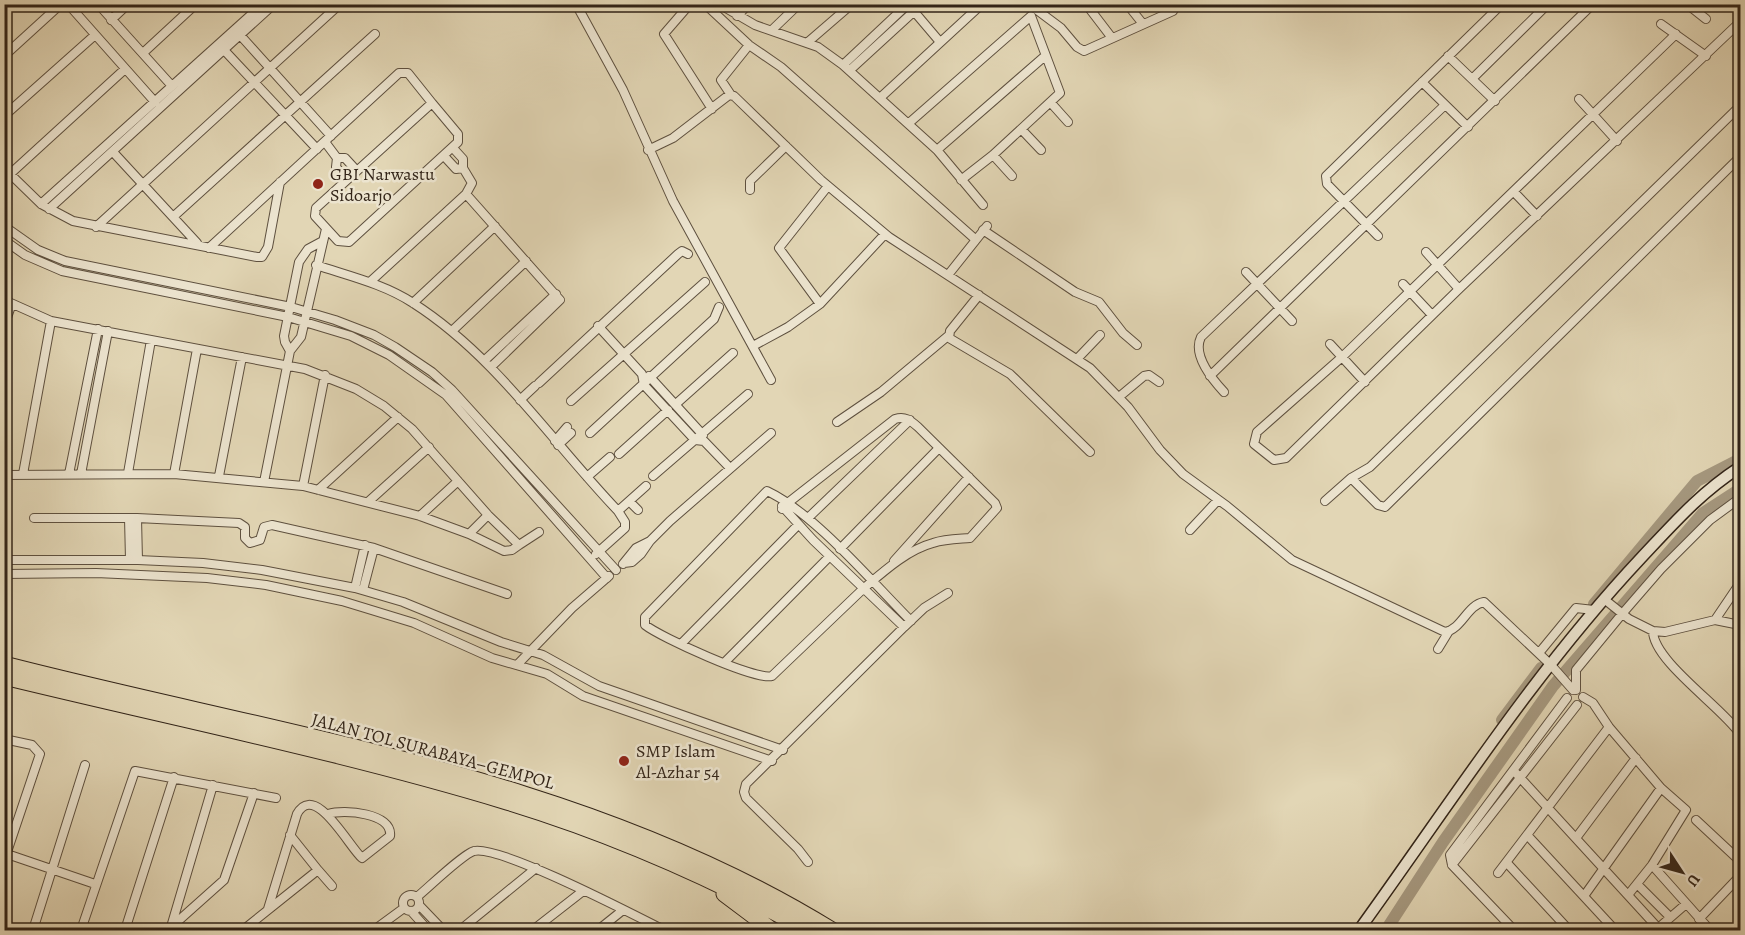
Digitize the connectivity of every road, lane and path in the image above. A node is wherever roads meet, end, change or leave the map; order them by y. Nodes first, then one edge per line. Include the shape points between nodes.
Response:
1 (61, 4) edge
2 (68, 4) edge
3 (98, 4) edge
4 (129, 4) edge
5 (196, 4) edge
6 (263, 4) edge
7 (274, 4) edge
8 (340, 4) edge
9 (576, 4) edge
10 (690, 4) edge
11 (705, 4) edge
12 (719, 4) edge
13 (749, 4) edge
14 (799, 4) edge
15 (852, 4) edge
16 (922, 4) edge
17 (981, 4) edge
18 (1086, 4) edge
19 (1127, 4) edge
20 (1177, 4) edge
21 (1502, 4) edge
22 (1548, 4) edge
23 (1593, 4) edge
24 (1687, 4) edge
25 (909, 6) edge
26 (1031, 8) edge
27 (736, 16) junction
28 (1706, 19) dead end
29 (111, 20) junction
30 (1740, 22) edge
31 (1143, 24) junction
32 (1661, 24) dead end
33 (773, 29) junction
34 (375, 34) dead end
35 (1676, 34) junction
36 (95, 35) junction
37 (234, 37) junction
38 (1112, 38) junction
39 (808, 42) junction
40 (940, 42) junction
41 (749, 45) junction
42 (224, 50) junction
43 (143, 53) junction
44 (4, 56) edge
45 (1045, 56) junction
46 (1448, 56) junction
47 (1706, 56) junction
48 (846, 67) junction
49 (269, 68) junction
50 (125, 69) junction
51 (1472, 79) junction
52 (1422, 82) junction
53 (253, 83) junction
54 (172, 86) junction
55 (731, 95) junction
56 (881, 97) junction
57 (1579, 99) dead end
58 (1495, 101) junction
59 (155, 102) junction
60 (301, 102) junction
61 (432, 103) junction
62 (1051, 103) junction
63 (1445, 105) junction
64 (1740, 106) edge
65 (712, 109) junction
66 (4, 116) edge
67 (285, 116) junction
68 (1594, 116) junction
69 (1068, 122) dead end
70 (909, 123) junction
71 (1468, 127) junction
72 (1022, 130) junction
73 (328, 139) junction
74 (1617, 141) junction
75 (786, 146) junction
76 (453, 148) junction
77 (317, 149) junction
78 (648, 150) junction
79 (937, 150) junction
80 (1041, 150) dead end
81 (113, 152) junction
82 (993, 155) junction
83 (444, 156) junction
84 (1740, 157) edge
85 (337, 158) junction
86 (463, 168) junction
87 (356, 170) junction
88 (7, 171) edge
89 (1012, 176) dead end
90 (346, 179) junction
91 (961, 180) junction
92 (280, 182) junction
93 (142, 184) junction
94 (828, 186) junction
95 (750, 190) dead end
96 (1514, 192) junction
97 (466, 194) junction
98 (1345, 201) junction
99 (41, 204) junction
100 (983, 205) dead end
101 (49, 209) junction
102 (1537, 216) junction
103 (173, 217) junction
104 (1368, 225) junction
105 (495, 226) junction
106 (96, 227) junction
107 (326, 228) junction
108 (6, 230) edge
109 (885, 234) junction
110 (1378, 236) dead end
111 (975, 239) junction
112 (4, 240) edge
113 (321, 242) junction
114 (197, 243) junction
115 (209, 248) junction
116 (1426, 252) dead end
117 (688, 254) dead end
118 (526, 261) junction
119 (1437, 264) junction
120 (316, 265) junction
121 (1246, 272) dead end
122 (948, 275) junction
123 (142, 278) junction
124 (370, 281) junction
125 (705, 282) dead end
126 (1258, 284) junction
127 (1403, 284) dead end
128 (140, 287) junction
129 (1459, 289) junction
130 (1410, 291) junction
131 (556, 294) junction
132 (979, 295) junction
133 (8, 303) edge
134 (413, 303) junction
135 (820, 303) junction
136 (291, 307) junction
137 (719, 307) dead end
138 (1281, 309) junction
139 (306, 312) junction
140 (1432, 315) junction
141 (288, 317) junction
142 (51, 321) junction
143 (305, 321) junction
144 (1292, 321) dead end
145 (4, 326) edge
146 (598, 326) junction
147 (98, 330) junction
148 (108, 331) junction
149 (452, 331) junction
150 (1100, 335) dead end
151 (948, 336) junction
152 (151, 340) junction
153 (1330, 344) dead end
154 (1137, 345) dead end
155 (753, 346) junction
156 (197, 349) junction
157 (291, 351) junction
158 (733, 353) dead end
159 (623, 354) junction
160 (242, 357) junction
161 (1342, 357) junction
162 (1077, 358) junction
163 (485, 360) junction
164 (286, 365) junction
165 (491, 367) junction
166 (642, 374) junction
167 (325, 375) junction
168 (1210, 376) junction
169 (652, 377) junction
170 (771, 380) dead end
171 (1159, 382) dead end
172 (1365, 382) junction
173 (644, 385) junction
174 (1224, 392) dead end
175 (449, 393) junction
176 (748, 394) dead end
177 (1119, 397) junction
178 (520, 400) junction
179 (571, 401) dead end
180 (676, 403) junction
181 (668, 410) junction
182 (398, 417) junction
183 (910, 420) junction
184 (837, 422) dead end
185 (569, 430) dead end
186 (703, 432) junction
187 (590, 433) dead end
188 (771, 433) dead end
189 (695, 440) junction
190 (704, 441) junction
191 (556, 443) junction
192 (429, 447) junction
193 (939, 448) junction
194 (1090, 452) dead end
195 (619, 453) dead end
196 (610, 457) dead end
197 (1740, 467) edge
198 (730, 468) junction
199 (128, 473) junction
200 (23, 474) junction
201 (69, 474) junction
202 (81, 474) junction
203 (174, 474) junction
204 (4, 475) edge
205 (219, 476) junction
206 (653, 476) dead end
207 (587, 477) junction
208 (969, 477) junction
209 (1351, 478) junction
210 (458, 481) junction
211 (264, 482) junction
212 (303, 486) junction
213 (646, 486) dead end
214 (318, 490) junction
215 (1740, 498) edge
216 (1218, 500) junction
217 (1325, 501) dead end
218 (368, 502) junction
219 (630, 502) junction
220 (784, 504) junction
221 (638, 510) dead end
222 (618, 512) junction
223 (488, 515) junction
224 (420, 516) junction
225 (33, 518) dead end
226 (133, 518) junction
227 (808, 519) junction
228 (798, 525) junction
229 (1190, 530) dead end
230 (539, 532) dead end
231 (821, 532) junction
232 (469, 534) junction
233 (813, 540) junction
234 (365, 545) junction
235 (519, 545) junction
236 (374, 548) junction
237 (840, 549) junction
238 (599, 552) junction
239 (830, 556) junction
240 (591, 559) junction
241 (4, 560) edge
242 (79, 560) junction
243 (96, 560) junction
244 (134, 560) junction
245 (616, 570) junction
246 (885, 571) junction
247 (96, 573) junction
248 (4, 574) edge
249 (80, 574) junction
250 (607, 578) junction
251 (872, 582) junction
252 (1740, 584) edge
253 (355, 588) junction
254 (863, 589) junction
255 (363, 590) junction
256 (948, 593) dead end
257 (507, 594) dead end
258 (1607, 602) junction
259 (1591, 609) junction
260 (1621, 613) junction
261 (1715, 620) junction
262 (911, 621) junction
263 (1740, 625) edge
264 (904, 627) junction
265 (1449, 631) junction
266 (1653, 631) junction
267 (681, 644) junction
268 (1438, 649) dead end
269 (528, 651) junction
270 (1539, 653) junction
271 (724, 663) junction
272 (4, 664) edge
273 (517, 665) junction
274 (1553, 667) junction
275 (4, 677) edge
276 (1574, 690) junction
277 (620, 693) junction
278 (1583, 697) junction
279 (1567, 698) junction
280 (1577, 705) junction
281 (615, 707) junction
282 (1609, 727) junction
283 (1740, 734) edge
284 (4, 739) edge
285 (783, 750) junction
286 (1636, 758) junction
287 (772, 761) junction
288 (85, 765) dead end
289 (1517, 775) junction
290 (174, 777) junction
291 (436, 777) junction
292 (213, 785) junction
293 (1661, 788) junction
294 (254, 793) junction
295 (276, 798) dead end
296 (1548, 809) junction
297 (328, 814) junction
298 (1696, 820) dead end
299 (290, 835) junction
300 (1528, 836) junction
301 (1576, 838) junction
302 (6, 857) edge
303 (1740, 861) edge
304 (808, 862) dead end
305 (1507, 863) junction
306 (1652, 865) junction
307 (1603, 867) junction
308 (536, 868) junction
309 (53, 870) junction
310 (318, 870) junction
311 (1498, 873) dead end
312 (1740, 876) edge
313 (711, 881) junction
314 (95, 884) junction
315 (1637, 884) junction
316 (332, 886) dead end
317 (583, 891) junction
318 (1628, 895) junction
319 (1584, 896) junction
320 (418, 901) junction
321 (1686, 904) junction
322 (268, 909) junction
323 (408, 910) junction
324 (623, 910) junction
325 (1670, 917) junction
326 (1699, 919) junction
327 (169, 929) edge
328 (1657, 929) edge
329 (33, 930) edge
330 (81, 930) edge
331 (125, 930) edge
332 (243, 930) edge
333 (374, 930) edge
334 (428, 930) edge
335 (443, 930) edge
336 (460, 930) edge
337 (533, 930) edge
338 (598, 930) edge
339 (662, 930) edge
340 (772, 930) edge
341 (807, 930) edge
342 (832, 930) edge
343 (1359, 930) edge
344 (1514, 930) edge
345 (1569, 930) edge
346 (1615, 930) edge
347 (1710, 930) edge

1 - 44 street
2 - 36 street
3 - 29 street
4 - 29 street
5 - 43 street
6 - 37 street
7 - 37 street
8 - 49 street
9 - 78 street via 622,90
10 - 65 street via 664,34
11 - 41 street
12 - 27 street
13 - 27 street
14 - 33 street
15 - 39 street
16 - 25 street
17 - 40 street
18 - 38 street
19 - 31 street
20 - 31 street via 1173,11
21 - 46 street
22 - 51 street
23 - 58 street
24 - 28 street
25 - 40 street
25 - 48 street
26 - 38 street via 1064,31 1080,50
26 - 45 street
26 - 70 street
27 - 33 street
29 - 43 street
30 - 47 street
31 - 38 street
32 - 35 street
33 - 39 street
34 - 60 street
35 - 47 street
35 - 68 street
36 - 50 street
36 - 66 street
37 - 42 street
37 - 49 street
37 - 54 street
39 - 48 street
40 - 56 street
41 - 55 street via 721,80
41 - 111 street via 781,67
42 - 53 street
42 - 81 street
43 - 54 street
45 - 62 street via 1060,88
45 - 79 street
46 - 51 street
46 - 52 street
47 - 74 street
48 - 56 street
49 - 53 street
49 - 60 street
50 - 59 street
50 - 88 street
51 - 58 street
52 - 63 street
52 - 98 street via 1326,176 1327,184
53 - 67 street
53 - 93 street
54 - 59 street
55 - 65 street
55 - 75 street
56 - 70 street
57 - 68 street
58 - 71 street
59 - 99 street
60 - 67 street
60 - 73 street
61 - 73 street via 403,72
61 - 76 street via 458,134
61 - 87 street
62 - 69 street
62 - 72 street
63 - 71 street
63 - 98 street
64 - 209 street via 1370,467
65 - 78 street
67 - 77 street
67 - 103 street
68 - 74 street
68 - 96 street
70 - 79 street
71 - 104 street
72 - 80 street
72 - 82 street
73 - 77 street
73 - 85 street
74 - 102 street
75 - 94 street
75 - 95 street via 750,181
76 - 83 street
76 - 86 street via 462,159
77 - 92 street
78 - 155 street
79 - 91 street
81 - 93 street
81 - 101 street
82 - 89 street
82 - 91 street
83 - 86 street via 456,169
83 - 107 street via 349,242 339,241
84 - 209 street via 1385,507 1378,505
85 - 87 street via 345,158
85 - 90 street via 336,167
86 - 97 street via 472,183
87 - 90 street
88 - 99 street
90 - 107 street via 316,208 315,216
91 - 100 street
92 - 115 street
92 - 115 street via 266,254 241,256
93 - 103 street
93 - 106 street
94 - 109 street
94 - 135 street via 779,248
96 - 102 street
96 - 119 street
97 - 105 street
97 - 124 street
98 - 104 street
98 - 126 street
99 - 101 street
101 - 106 street via 73,222
102 - 129 street
103 - 114 street
104 - 110 street
104 - 138 street
105 - 118 street
105 - 134 street
106 - 114 street
107 - 113 street
108 - 123 street via 50,256
109 - 122 street
109 - 135 street
111 - 122 street
111 - 154 street via 985,228 1075,292 1099,302
112 - 128 street via 62,272
113 - 120 street
113 - 136 street via 308,249 299,262
114 - 115 street
116 - 119 street
117 - 146 street via 678,254
118 - 131 street
118 - 149 street
119 - 129 street
119 - 130 street
120 - 124 street
120 - 139 street
121 - 126 street
122 - 132 street
123 - 128 street
123 - 136 street
124 - 134 street
125 - 159 street
126 - 138 street
126 - 168 street via 1199,340
127 - 130 street
128 - 141 street
129 - 140 street
130 - 140 street
130 - 161 street
131 - 163 street
131 - 165 street via 559,303
132 - 151 street
132 - 162 street
133 - 142 street
133 - 145 street
134 - 149 street
135 - 155 street
136 - 139 street
136 - 141 street
137 - 169 street via 714,319
138 - 144 street
138 - 168 street
139 - 143 street
139 - 175 street via 374,335 432,372
140 - 172 street
141 - 143 street
141 - 157 street via 285,342
142 - 147 street
142 - 200 street
143 - 157 street via 301,337
143 - 175 street via 351,336 389,355
146 - 159 street
146 - 178 street
147 - 148 street
147 - 201 street
148 - 152 street
148 - 202 street
149 - 163 street
150 - 162 street
151 - 184 street via 881,392
151 - 194 street via 1010,374
152 - 156 street
152 - 199 street
153 - 161 street
155 - 170 street
156 - 160 street
156 - 203 street
157 - 164 street
158 - 180 street
159 - 166 street
159 - 179 street
160 - 164 street
160 - 205 street
161 - 172 street
161 - 172 street via 1257,432 1254,444 1274,460 1286,458
162 - 177 street
163 - 165 street
164 - 167 street
164 - 211 street
165 - 178 street
166 - 169 street
166 - 173 street
167 - 182 street via 356,389
167 - 212 street
168 - 174 street
169 - 173 street
169 - 180 street
171 - 177 street via 1144,376
173 - 181 street
173 - 187 street
175 - 238 street
175 - 240 street
176 - 186 street
177 - 216 street via 1175,465
178 - 191 street
180 - 186 street
181 - 189 street
181 - 195 street
182 - 192 street
182 - 214 street
183 - 193 street
183 - 220 street via 895,418
183 - 227 street
185 - 191 street
186 - 189 street
186 - 190 street
188 - 198 street
189 - 190 street
189 - 206 street
190 - 198 street
191 - 207 street
192 - 210 street
192 - 218 street
193 - 208 street
193 - 237 street
196 - 207 street
197 - 258 street via 1697,498
198 - 245 street via 650,541 636,548
199 - 202 street
199 - 203 street
200 - 201 street
200 - 204 street
201 - 202 street
203 - 205 street
205 - 211 street
207 - 222 street
208 - 246 street
208 - 246 street via 997,506 996,511 970,538 932,543
209 - 217 street
210 - 223 street
210 - 224 street
211 - 212 street
212 - 214 street
213 - 219 street
214 - 218 street
215 - 260 street via 1710,520
216 - 229 street
216 - 265 street via 1302,566
218 - 224 street
219 - 221 street
219 - 222 street
220 - 227 street
220 - 228 street
220 - 267 street via 770,492 763,494 645,617 643,623 648,627
222 - 238 street via 625,528
223 - 232 street
223 - 235 street
224 - 232 street
225 - 226 street
226 - 234 street via 239,523 245,527 250,543 260,540 269,525
226 - 244 street
227 - 231 street
228 - 233 street
228 - 267 street
230 - 235 street
231 - 233 street
231 - 237 street
232 - 235 street via 504,550
233 - 239 street
234 - 236 street
234 - 253 street
236 - 255 street
236 - 257 street
237 - 251 street
238 - 240 street
238 - 245 street
239 - 254 street
239 - 271 street
240 - 250 street
241 - 242 street
242 - 243 street
242 - 249 street
243 - 244 street
243 - 247 street
244 - 253 street via 262,570
245 - 250 street
246 - 251 street
247 - 249 street
247 - 273 street via 207,578 285,589 414,623
248 - 249 street
250 - 269 street
251 - 254 street
251 - 262 street
252 - 261 street
253 - 255 street
254 - 264 street
254 - 271 street via 772,676 760,676
255 - 269 street
256 - 262 street
258 - 259 street
258 - 260 street
259 - 270 street via 1579,606 1571,612
259 - 274 street
260 - 266 street
260 - 276 street via 1576,670
261 - 263 street
261 - 266 street via 1665,632
262 - 264 street
264 - 285 street
265 - 268 street
265 - 270 street via 1484,602
266 - 283 street via 1655,642 1695,690 1715,705
267 - 271 street
269 - 273 street
269 - 277 street via 551,659 586,681
270 - 274 street
272 - 291 highway, JALAN TOL SURABAYA–GEMPOL
273 - 281 street via 535,669 575,692
274 - 276 street
274 - 343 street
275 - 291 highway, JALAN TOL SURABAYA–GEMPOL
276 - 278 street
276 - 279 street
277 - 281 street
277 - 285 street
278 - 280 street
278 - 282 street
279 - 280 street
279 - 289 street
280 - 289 street
281 - 287 street
282 - 286 street
282 - 296 street
284 - 302 street via 32,745 40,754
285 - 287 street
286 - 293 street
286 - 301 street
287 - 304 street via 746,784 744,796
288 - 309 street
289 - 296 street
289 - 344 street via 1451,852 1452,865
290 - 292 street
290 - 314 street via 133,772
290 - 331 street
291 - 313 highway, JALAN TOL SURABAYA–GEMPOL via 454,788 576,825
291 - 342 highway, JALAN TOL SURABAYA–GEMPOL via 469,779 577,812 664,846
292 - 294 street
292 - 327 street
293 - 306 street via 1686,810
293 - 307 street
294 - 295 street
294 - 327 street via 224,880
296 - 300 street
296 - 301 street
297 - 297 street via 362,858 390,836 388,827 377,818 339,810
297 - 299 street via 305,805 297,814
298 - 303 street
299 - 310 street
299 - 322 street
300 - 305 street
300 - 319 street
301 - 307 street
302 - 309 street
305 - 311 street
305 - 345 street
306 - 315 street
306 - 321 street
307 - 318 street
307 - 319 street
308 - 317 street
308 - 320 street via 485,850 475,851
308 - 336 street
309 - 314 street
309 - 329 street
310 - 316 street
310 - 322 street
312 - 326 street
313 - 340 highway
313 - 341 highway, JALAN TOL SURABAYA–GEMPOL
314 - 330 street
315 - 318 street
315 - 325 street
317 - 324 street
317 - 337 street
318 - 328 street
319 - 346 street
320 - 323 street
320 - 323 street via 412,894 404,897
320 - 335 street
321 - 325 street
321 - 326 street
322 - 332 street
323 - 333 street
323 - 334 street
324 - 338 street
324 - 339 street
325 - 328 street
326 - 347 street

